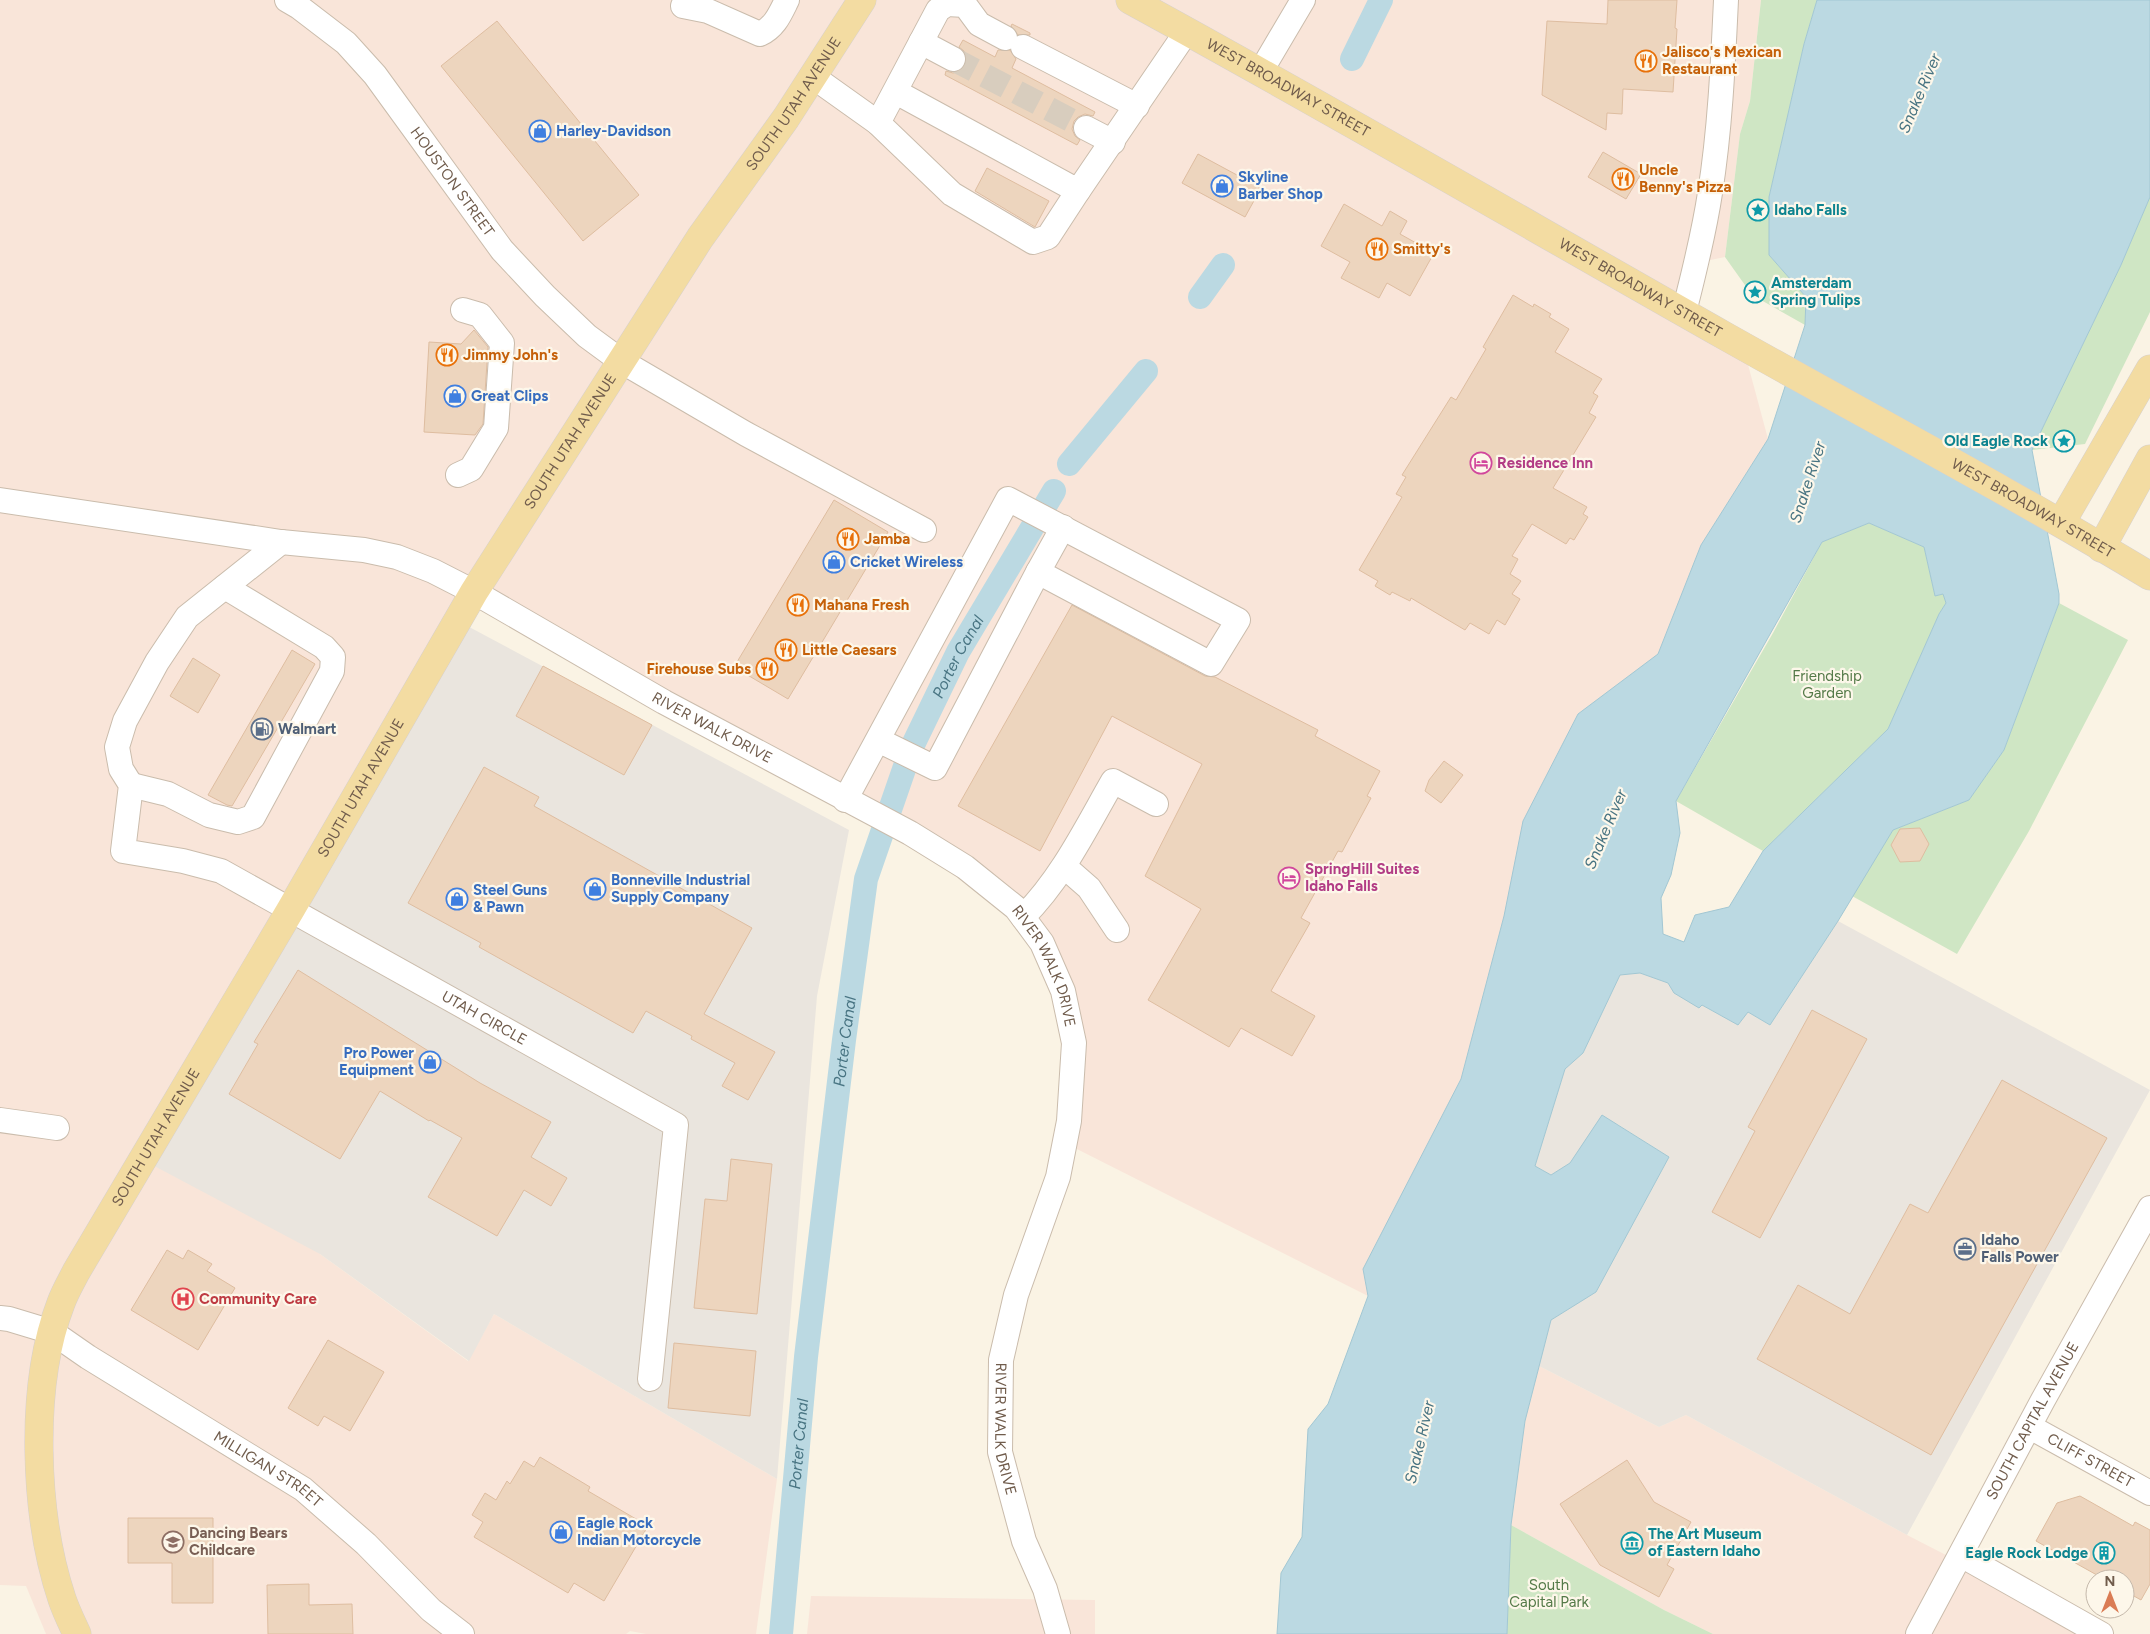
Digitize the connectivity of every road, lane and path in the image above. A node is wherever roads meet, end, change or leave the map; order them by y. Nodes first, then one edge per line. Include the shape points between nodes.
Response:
1 (287, 0) edge
2 (787, 0) edge
3 (862, 0) edge
4 (1130, 0) edge
5 (1303, 0) edge
6 (1726, 0) edge
7 (683, 6) dead end
8 (1187, 31) junction
9 (921, 42) junction
10 (953, 59) tunnel mouth
11 (1261, 72) junction
12 (812, 76) junction
13 (896, 92) junction
14 (1137, 106) junction
15 (878, 124) junction
16 (1086, 128) tunnel mouth
17 (1113, 142) junction
18 (1078, 191) junction
19 (462, 310) dead end
20 (1684, 312) junction
21 (621, 361) junction
22 (2150, 369) edge
23 (2150, 459) edge
24 (458, 475) dead end
25 (0, 500) edge
26 (2052, 518) junction
27 (1062, 527) junction
28 (924, 530) dead end
29 (281, 542) junction
30 (2101, 548) junction
31 (1038, 572) junction
32 (2150, 576) edge
33 (225, 587) junction
34 (474, 592) junction
35 (878, 740) junction
36 (131, 785) junction
37 (853, 804) junction
38 (1156, 804) dead end
39 (1065, 867) junction
40 (291, 909) junction
41 (1023, 917) junction
42 (1117, 930) dead end
43 (0, 1120) edge
44 (56, 1128) dead end
45 (2150, 1208) edge
46 (0, 1318) edge
47 (52, 1332) junction
48 (650, 1379) dead end
49 (2030, 1427) junction
50 (2150, 1493) edge
51 (1961, 1555) junction
52 (77, 1634) edge
53 (462, 1634) edge
54 (1058, 1634) edge
55 (1918, 1634) edge
56 (2101, 1634) edge

1 - 21 street, HOUSTON STREET via 346,43 375,75 502,250 587,336
2 - 7 street via 777,21 760,34 708,11
3 - 12 main road, SOUTH UTAH AVENUE
4 - 8 main road, WEST BROADWAY STREET
5 - 11 street
6 - 20 street via 1710,193
8 - 11 main road, WEST BROADWAY STREET
8 - 14 street
9 - 10 street
9 - 13 street
9 - 14 street via 938,10 947,4 965,5 979,24
11 - 20 main road, WEST BROADWAY STREET
12 - 15 street
12 - 21 main road, SOUTH UTAH AVENUE via 700,238
13 - 15 street
13 - 18 street
14 - 17 street
15 - 18 street via 952,194 1033,242 1048,237
16 - 17 street
17 - 18 street
19 - 24 street via 480,315 502,343 496,428 471,469
20 - 26 main road, WEST BROADWAY STREET
21 - 28 street, HOUSTON STREET
21 - 34 main road, SOUTH UTAH AVENUE
22 - 26 main road
23 - 30 main road
25 - 29 street, RIVER WALK DRIVE
26 - 30 main road, WEST BROADWAY STREET
27 - 31 street
27 - 31 street via 1238,620 1212,664
27 - 35 street via 1008,498
29 - 33 street
29 - 34 street, RIVER WALK DRIVE via 364,550 397,557
30 - 32 main road, WEST BROADWAY STREET
31 - 35 street via 935,768
33 - 36 street via 187,617 157,662 125,721 117,747 121,769
33 - 36 street via 324,647 333,657 332,671 253,817 238,822 209,816 168,794
34 - 37 street, RIVER WALK DRIVE via 664,702
34 - 40 main road, SOUTH UTAH AVENUE
35 - 37 street
36 - 40 street, UTAH CIRCLE via 123,851 221,870
37 - 41 street, RIVER WALK DRIVE via 910,833 965,867
38 - 39 street via 1113,781
39 - 41 street
39 - 42 street via 1089,888
40 - 47 main road, SOUTH UTAH AVENUE via 76,1272 61,1302
40 - 48 street, UTAH CIRCLE via 676,1125
41 - 54 street, RIVER WALK DRIVE via 1042,943 1063,991 1074,1043 1069,1122 1058,1177 1016,1295 1001,1360 1000,1452 1024,1541 1045,1589
43 - 44 street
45 - 49 street, SOUTH CAPITAL AVENUE
46 - 47 street, MILLIGAN STREET
47 - 52 main road, SOUTH UTAH AVENUE via 41,1408 41,1497 49,1551 62,1600
47 - 53 street, MILLIGAN STREET via 302,1489 366,1544 431,1610
49 - 50 street, CLIFF STREET
49 - 51 street, SOUTH CAPITAL AVENUE
51 - 55 street, SOUTH CAPITAL AVENUE
51 - 56 street

